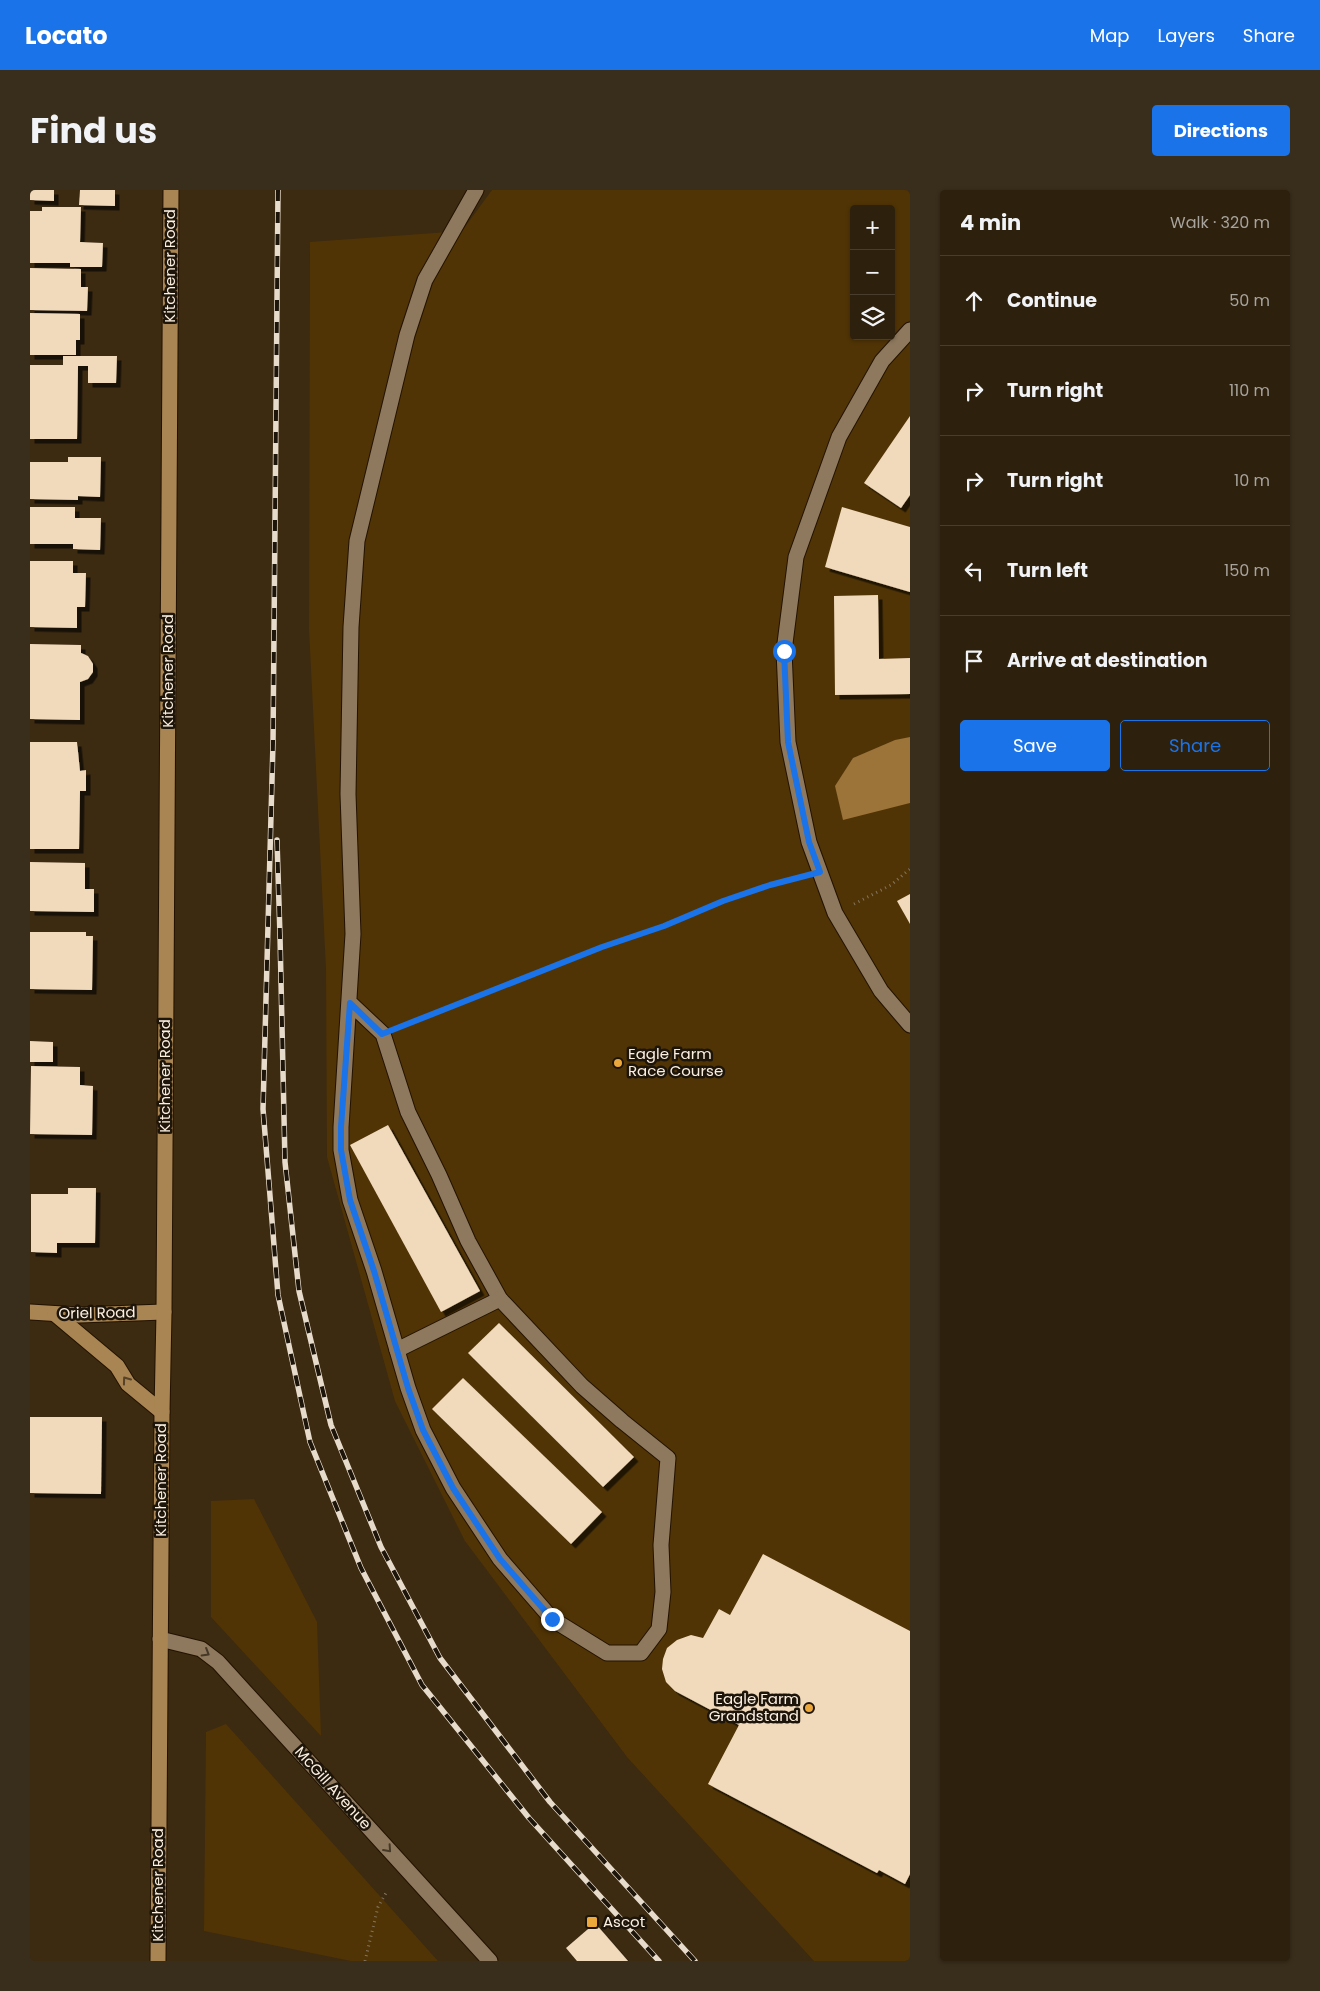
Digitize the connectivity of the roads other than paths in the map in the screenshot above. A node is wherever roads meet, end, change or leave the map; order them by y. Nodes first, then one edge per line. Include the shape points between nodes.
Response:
1 (171, 190) edge
2 (476, 190) edge
3 (910, 330) edge
4 (350, 1003) junction
5 (910, 1025) edge
6 (500, 1299) junction
7 (30, 1312) edge
8 (164, 1312) junction
9 (55, 1314) junction
10 (397, 1350) junction
11 (162, 1412) junction
12 (160, 1639) junction
13 (158, 1961) edge
14 (490, 1961) edge

1 - 8 main road, Kitchener Road
2 - 4 street via 425,280 407,335 357,541 351,637 348,794 353,934
3 - 5 street via 882,361 839,438 796,557 784,651 788,742 809,842 835,913 881,991
4 - 6 street via 382,1034 408,1112 468,1241
4 - 10 street via 341,1150 350,1200
6 - 10 street
6 - 10 street via 582,1386 668,1458 659,1629 641,1653 607,1653 552,1619 500,1559 453,1488 423,1430
7 - 9 main road, Oriel Road
8 - 9 main road, Oriel Road
8 - 11 main road, Kitchener Road
11 -> 9 main road via 128,1384 117,1366
11 - 12 main road, Kitchener Road
12 - 13 main road, Kitchener Road
12 -> 14 street, McGill Avenue via 201,1650 218,1662

